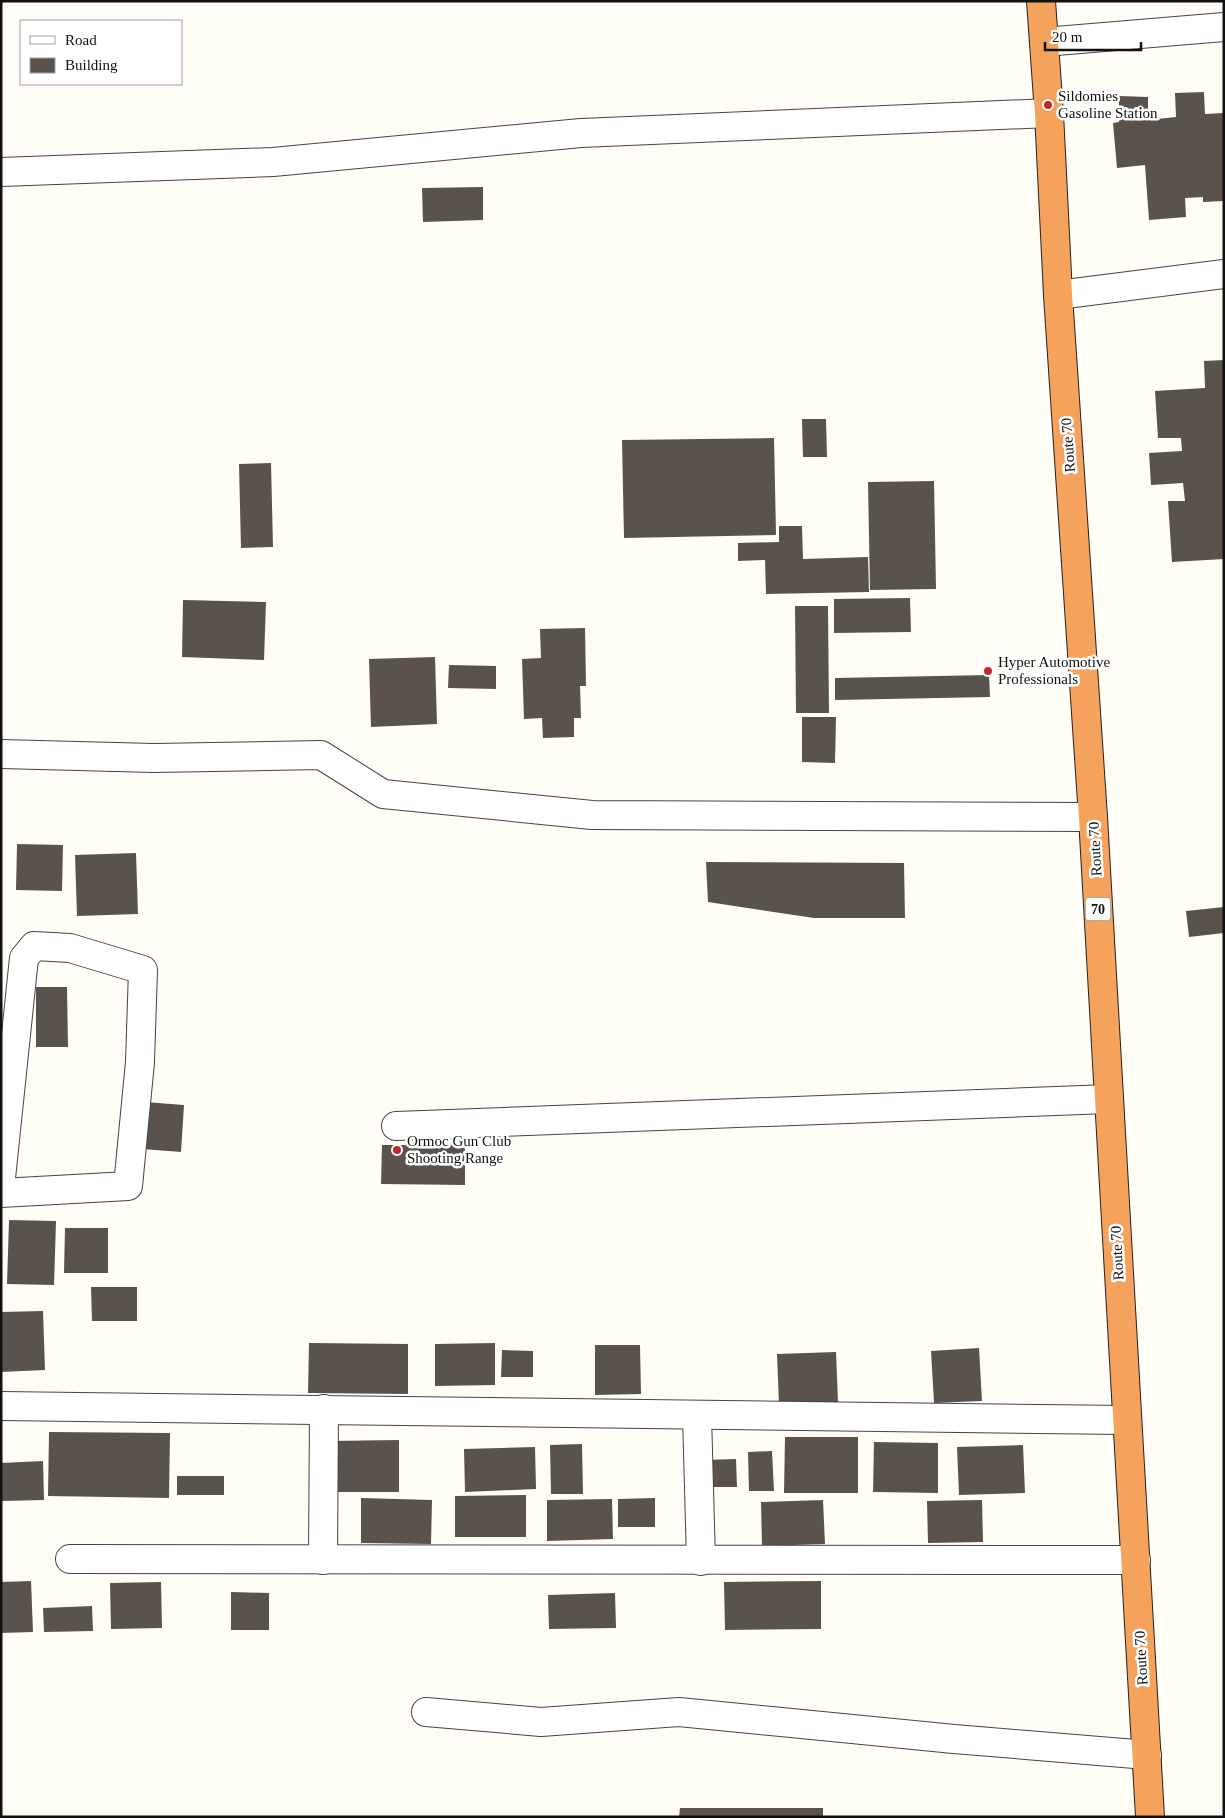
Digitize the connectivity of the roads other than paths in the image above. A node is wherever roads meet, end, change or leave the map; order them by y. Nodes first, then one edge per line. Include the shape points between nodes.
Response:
1 (1041, 1) edge
2 (1224, 27) edge
3 (1044, 42) junction
4 (1049, 113) junction
5 (1, 172) edge
6 (1224, 274) edge
7 (1058, 295) junction
8 (1, 754) edge
9 (1093, 817) junction
10 (1109, 1099) junction
11 (396, 1126) dead end
12 (1, 1178) edge
13 (1, 1193) edge
14 (1, 1406) edge
15 (324, 1409) junction
16 (697, 1414) junction
17 (1126, 1420) junction
18 (70, 1560) dead end
19 (323, 1560) junction
20 (1136, 1560) junction
21 (701, 1561) junction
22 (426, 1712) dead end
23 (1147, 1755) junction
24 (1150, 1817) edge

1 - 3 highway, Route 70 / 70
2 - 3 street
3 - 4 highway, Route 70 / 70
4 - 5 street via 581,133 273,162
4 - 7 highway, Route 70 / 70
6 - 7 street
7 - 9 highway, Route 70 / 70
8 - 9 street via 154,758 321,755 383,794 592,815
9 - 10 highway, Route 70 / 70
10 - 11 street
10 - 17 highway, Route 70 / 70
12 - 13 street via 24,958 34,946 70,948 143,970 140,1062 128,1186
14 - 15 street
15 - 16 street
15 - 19 street
16 - 17 street
16 - 21 street
17 - 20 highway, Route 70 / 70
18 - 19 street
19 - 21 street
20 - 21 street
20 - 23 highway, Route 70 / 70
22 - 23 street via 541,1722 680,1712
23 - 24 highway, Route 70 / 70

